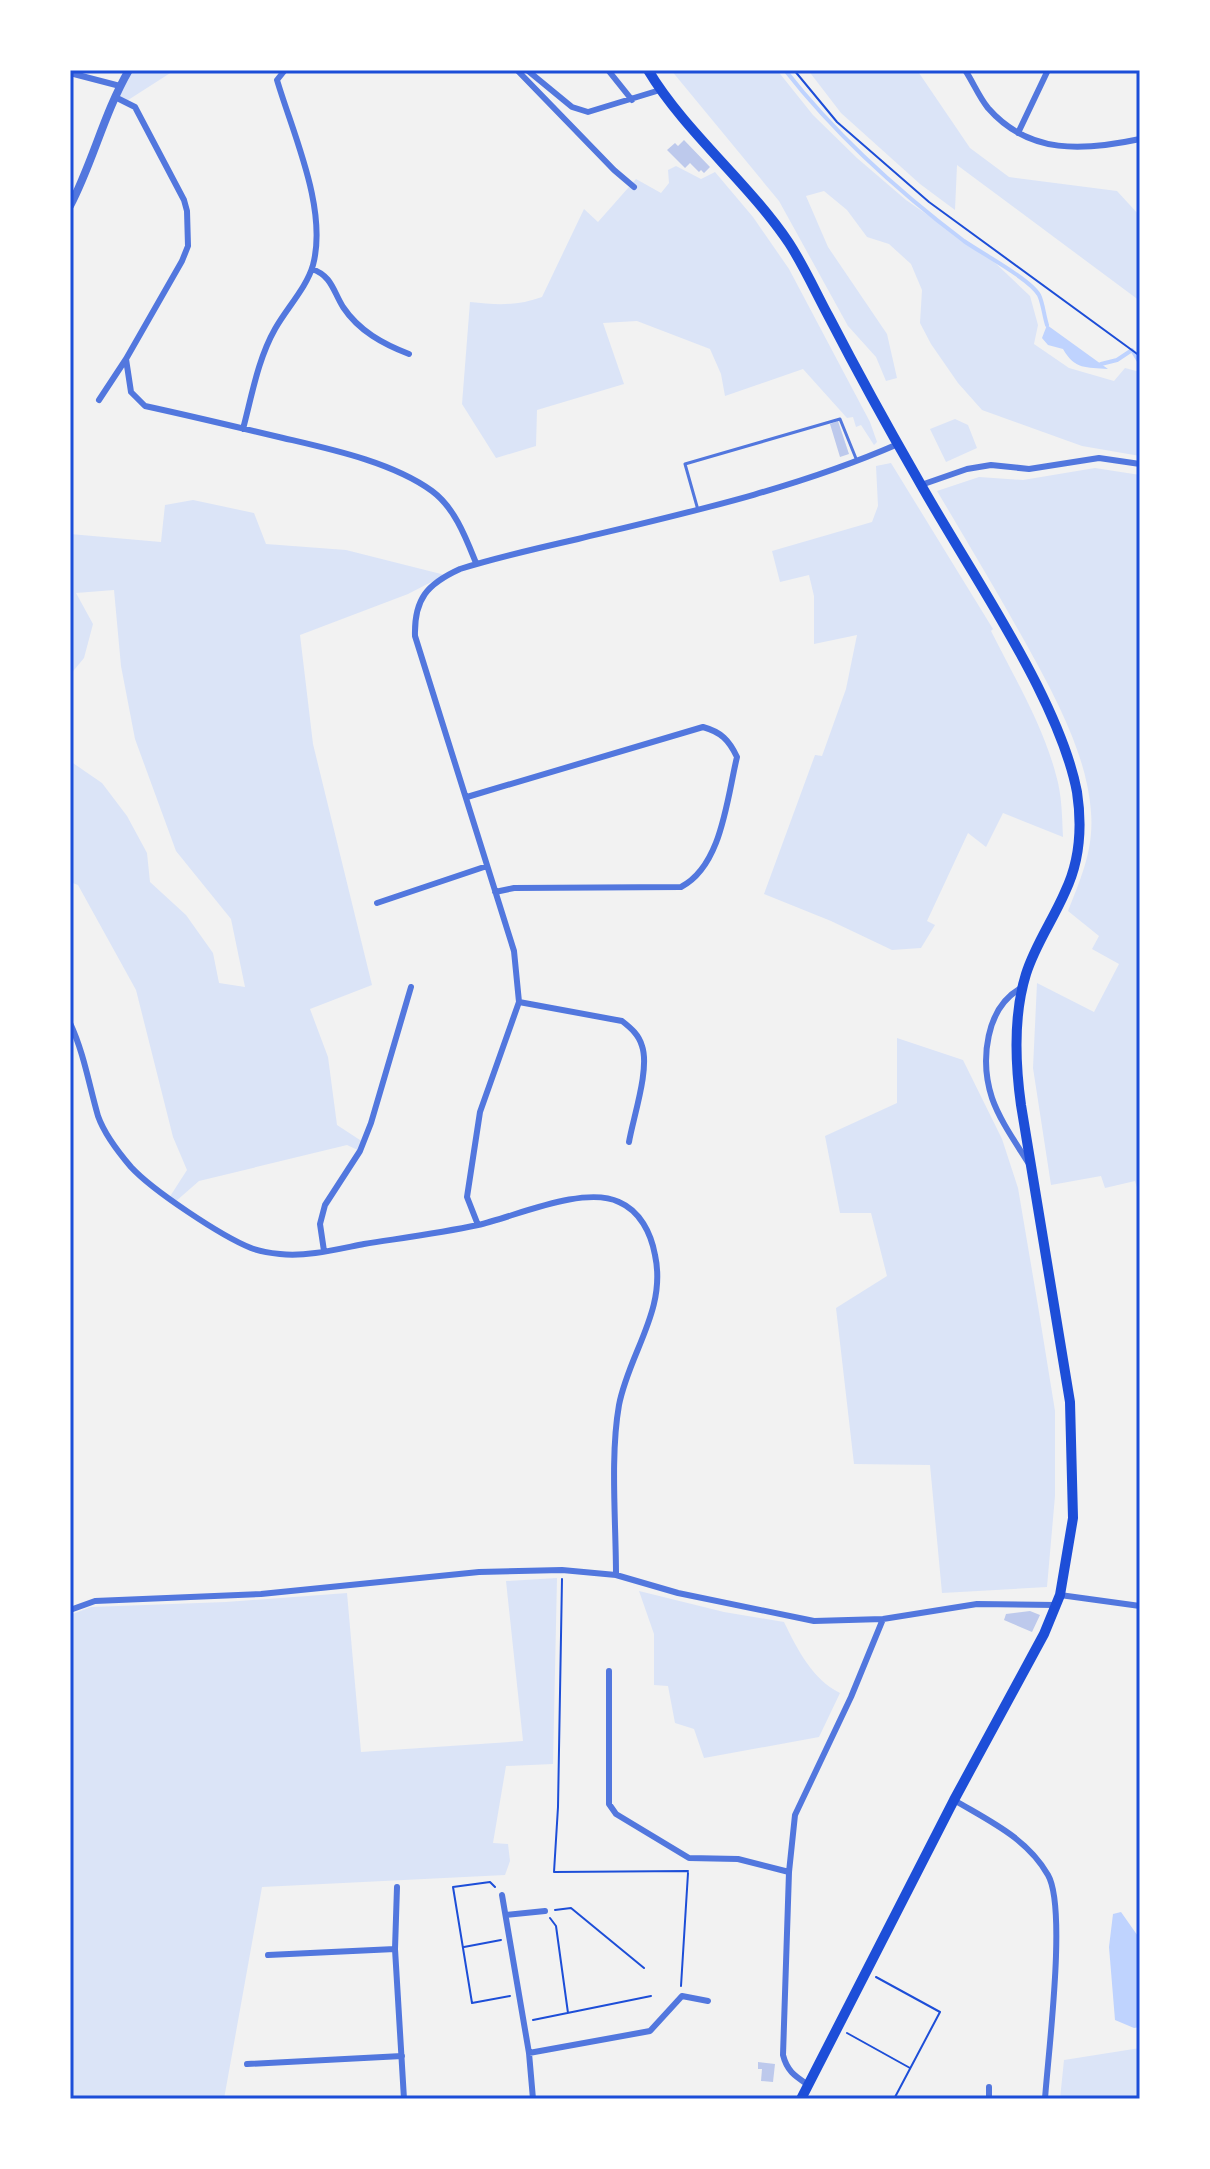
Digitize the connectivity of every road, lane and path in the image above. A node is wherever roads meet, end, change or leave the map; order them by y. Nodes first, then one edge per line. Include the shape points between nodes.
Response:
1 (129, 70) edge
2 (285, 70) edge
3 (517, 70) edge
4 (527, 70) edge
5 (608, 70) edge
6 (648, 70) edge
7 (794, 70) edge
8 (965, 70) edge
9 (1048, 70) edge
10 (70, 73) edge
11 (120, 86) junction
12 (660, 90) junction
13 (115, 97) junction
14 (632, 100) junction
15 (1018, 133) junction
16 (1140, 139) edge
17 (634, 187) dead end
18 (70, 206) edge
19 (312, 269) junction
20 (409, 354) dead end
21 (1140, 356) edge
22 (126, 359) junction
23 (99, 400) dead end
24 (243, 429) junction
25 (898, 444) junction
26 (857, 462) junction
27 (1140, 464) edge
28 (921, 485) junction
29 (698, 510) junction
30 (476, 563) junction
31 (467, 797) junction
32 (487, 866) junction
33 (495, 892) junction
34 (377, 903) dead end
35 (411, 987) dead end
36 (1023, 987) junction
37 (519, 1002) junction
38 (70, 1023) edge
39 (629, 1142) dead end
40 (1031, 1169) junction
41 (478, 1225) junction
42 (324, 1251) junction
43 (562, 1570) junction
44 (616, 1575) junction
45 (1059, 1600) junction
46 (1140, 1606) edge
47 (70, 1610) edge
48 (883, 1619) junction
49 (609, 1671) dead end
50 (954, 1800) junction
51 (789, 1872) junction
52 (397, 1887) dead end
53 (502, 1895) joint
54 (545, 1911) junction
55 (506, 1915) junction
56 (510, 1938) junction
57 (463, 1948) junction
58 (395, 1949) junction
59 (268, 1955) dead end
60 (644, 1968) dead end
61 (867, 1972) junction
62 (681, 1987) joint
63 (520, 1994) junction
64 (651, 1996) dead end
65 (682, 1996) junction
66 (708, 2001) dead end
67 (568, 2013) junction
68 (524, 2022) junction
69 (839, 2028) junction
70 (529, 2053) junction
71 (402, 2056) junction
72 (247, 2064) dead end
73 (910, 2068) junction
74 (807, 2084) junction
75 (989, 2087) dead end
76 (404, 2099) edge
77 (533, 2099) edge
78 (801, 2099) edge
79 (894, 2099) edge
80 (989, 2099) edge
81 (1045, 2099) edge

1 - 11 street
2 - 19 street via 277,80 314,208 317,244
3 - 17 street
4 - 14 street via 572,107 588,112
5 - 14 street
6 - 12 main road
7 - 21 path via 837,122 908,185
8 - 15 street via 988,108
9 - 15 street
10 - 11 street
11 - 13 street
12 - 14 street
12 - 25 main road via 790,244
13 - 18 street
13 - 22 street via 135,107 184,200 189,229 182,261
15 - 16 street via 1059,148
19 - 20 street via 329,279 344,308 364,330
19 - 24 street via 264,352
22 - 23 street
22 - 24 street via 131,392 145,406
24 - 30 street via 335,450 414,480 434,492 451,512
25 - 26 street
25 - 28 main road
26 - 29 street
26 - 29 lane via 840,419 685,464
27 - 28 street via 1099,458 1029,469 991,465
28 - 36 main road via 1016,642 1049,709 1077,791 1075,866
29 - 30 street
30 - 31 street via 441,577 420,600 414,616 415,636
31 - 32 street
31 - 33 street via 703,727 730,741 737,757 715,846 695,880 681,887
32 - 33 street
32 - 34 street
33 - 37 street via 514,951
35 - 42 street via 360,1151 325,1205 320,1224
36 - 40 main road via 1016,1059
36 - 40 street via 1007,996 995,1017 988,1039 987,1077 993,1099
37 - 39 street via 622,1021 635,1032 645,1061
37 - 41 street via 480,1112 467,1197
38 - 42 street via 99,1119 143,1179 251,1248 283,1254
40 - 45 main road via 1070,1402 1073,1518
41 - 42 street
41 - 44 street via 594,1197 618,1201 634,1212 651,1237 655,1307 619,1406
43 - 44 street
43 - 47 street via 479,1572 261,1594 95,1601
43 - 62 path via 554,1872 688,1871
44 - 48 street via 814,1621
45 - 46 street
45 - 48 street via 977,1604
45 - 50 main road
48 - 51 street via 795,1815
49 - 51 street via 609,1804 616,1814 689,1858 738,1859
50 - 61 main road
50 - 81 street via 1013,1834 1039,1861 1056,1894
51 - 74 street via 783,2055 792,2074
52 - 58 street
53 - 55 street
53 - 57 path via 490,1882 453,1887
54 - 55 street
54 - 60 path via 571,1908
54 - 67 path via 556,1926
55 - 56 street
56 - 57 path
56 - 63 street
57 - 63 path via 472,2003
58 - 59 street
58 - 71 street
61 - 69 main road
61 - 73 path via 940,2012
62 - 65 street
63 - 68 street
64 - 67 path
65 - 66 street
65 - 70 street via 650,2031
67 - 68 path
68 - 70 street
69 - 73 path
69 - 74 main road
70 - 77 street
71 - 72 street
71 - 76 street
73 - 79 path
74 - 78 main road
75 - 80 street

